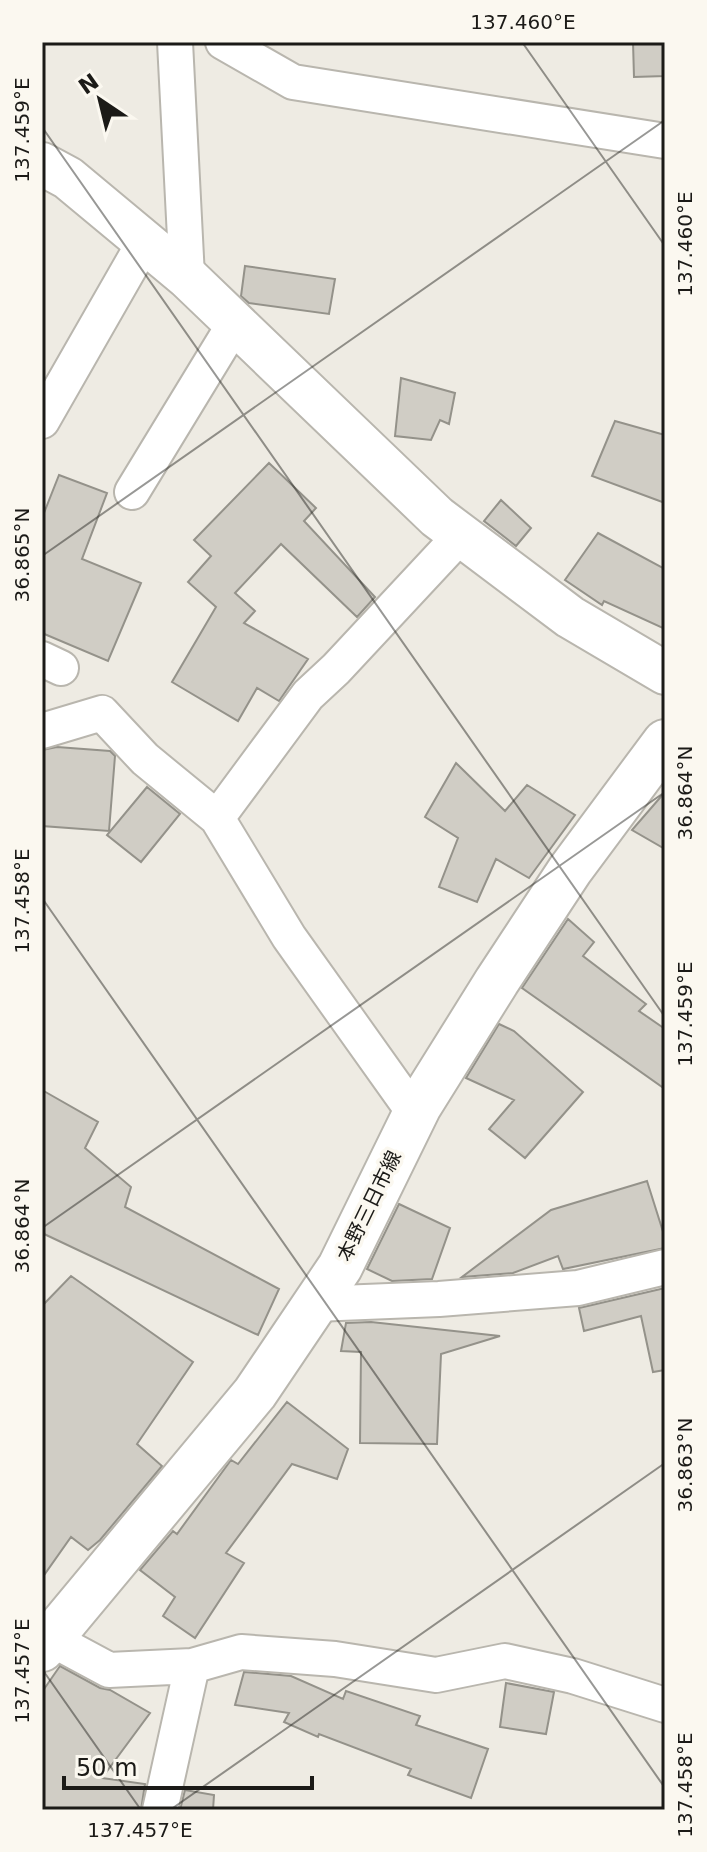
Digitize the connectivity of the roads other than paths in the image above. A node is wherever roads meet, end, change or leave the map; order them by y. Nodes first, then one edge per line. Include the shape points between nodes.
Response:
1 (175, 42) edge
2 (223, 42) edge
3 (665, 141) edge
4 (42, 164) edge
5 (145, 241) junction
6 (187, 277) junction
7 (235, 323) junction
8 (42, 421) edge
9 (132, 492) dead end
10 (461, 535) junction
11 (665, 673) edge
12 (42, 731) edge
13 (665, 742) edge
14 (217, 818) junction
15 (415, 1114) junction
16 (665, 1267) edge
17 (315, 1304) junction
18 (44, 1640) edge
19 (192, 1666) junction
20 (665, 1705) edge
21 (160, 1810) edge

1 - 6 street
2 - 3 street via 293,82
4 - 5 street via 68,178
5 - 6 street
5 - 8 street
6 - 7 street
7 - 9 street
7 - 10 street
10 - 11 street via 570,617
10 - 14 street via 308,695
12 - 14 street via 102,713 145,759
13 - 15 main road, 本野三日市線 via 562,882
14 - 15 street via 289,937
15 - 17 main road, 本野三日市線 via 340,1267
16 - 17 street via 578,1288
17 - 18 main road, 本野三日市線 via 255,1393
18 - 19 street via 109,1670
19 - 20 street via 241,1652 335,1659 436,1675 505,1661
19 - 21 street

